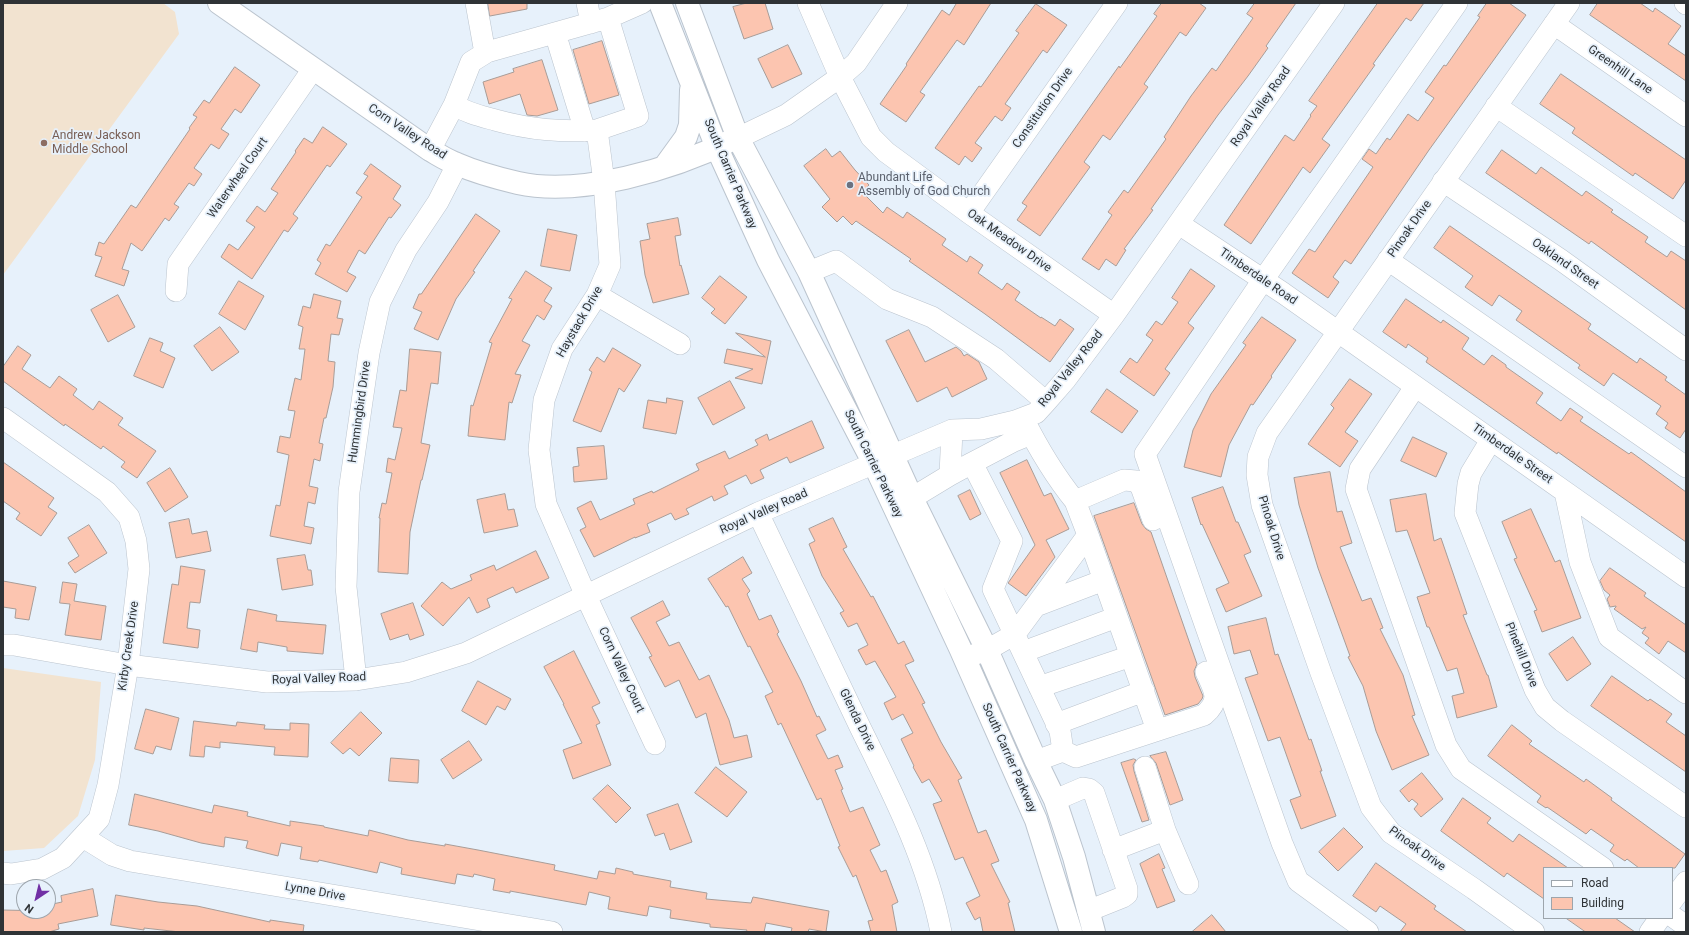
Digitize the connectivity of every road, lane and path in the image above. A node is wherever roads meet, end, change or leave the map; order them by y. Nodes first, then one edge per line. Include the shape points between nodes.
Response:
1 (219, 3) edge
2 (476, 3) edge
3 (642, 3) edge
4 (660, 3) edge
5 (687, 3) edge
6 (808, 3) edge
7 (897, 3) edge
8 (1117, 3) edge
9 (1334, 3) edge
10 (1457, 3) edge
11 (1569, 3) edge
12 (595, 15) edge
13 (1554, 24) junction
14 (555, 33) junction
15 (485, 53) junction
16 (313, 69) junction
17 (840, 77) junction
18 (692, 81) junction
19 (454, 105) junction
20 (1496, 106) junction
21 (1686, 116) edge
22 (591, 130) junction
23 (738, 138) junction
24 (717, 148) junction
25 (430, 150) junction
26 (457, 164) junction
27 (665, 166) junction
28 (1443, 181) junction
29 (604, 182) junction
30 (969, 213) junction
31 (1178, 224) junction
32 (1686, 236) edge
33 (1388, 260) junction
34 (809, 272) junction
35 (1262, 280) junction
36 (176, 292) dead end
37 (597, 295) junction
38 (1114, 315) junction
39 (1338, 332) junction
40 (680, 344) dead end
41 (1686, 350) edge
42 (1415, 387) junction
43 (1046, 402) junction
44 (3, 418) edge
45 (1027, 426) junction
46 (952, 430) junction
47 (1491, 440) junction
48 (884, 460) junction
49 (972, 463) junction
50 (1686, 467) edge
51 (950, 475) junction
52 (1565, 492) junction
53 (912, 498) junction
54 (1075, 501) junction
55 (758, 513) junction
56 (1088, 534) junction
57 (1686, 577) edge
58 (1104, 580) junction
59 (586, 596) junction
60 (1036, 606) junction
61 (1117, 617) junction
62 (1019, 643) junction
63 (3, 645) edge
64 (987, 650) junction
65 (1131, 656) junction
66 (965, 658) junction
67 (128, 665) junction
68 (356, 680) junction
69 (1040, 687) junction
70 (1144, 691) junction
71 (1686, 693) edge
72 (1056, 724) junction
73 (1157, 730) junction
74 (655, 744) dead end
75 (1063, 751) junction
76 (1036, 761) junction
77 (1145, 767) dead end
78 (1055, 800) junction
79 (1686, 808) edge
80 (1165, 830) junction
81 (83, 836) junction
82 (1113, 850) junction
83 (1602, 867) edge
84 (3, 873) edge
85 (1686, 882) edge
86 (1188, 884) dead end
87 (1673, 900) edge
88 (1673, 917) edge
89 (1659, 919) edge
90 (1091, 922) edge
91 (1686, 926) edge
92 (1070, 930) edge
93 (552, 932) edge
94 (941, 932) edge
95 (1368, 932) edge
96 (1534, 932) edge
97 (1650, 932) edge

1 - 16 main road, Corn Valley Road
2 - 15 street
3 - 12 street
4 - 18 main road, South Carrier Parkway
5 - 23 main road, South Carrier Parkway
6 - 17 street, Oak Meadow Drive
7 - 17 street, Corn Valley Road via 856,63
8 - 30 street, Constitution Drive
9 - 31 street, Royal Valley Road
10 - 35 street
11 - 13 street, Pinoak Drive
12 - 14 street
12 - 22 street via 638,116
13 - 20 street, Pinoak Drive
13 - 21 street, Greenhill Lane
14 - 15 street
14 - 22 street, Haystack Drive
15 - 19 street via 472,62
16 - 25 main road, Corn Valley Road
16 - 36 street, Waterwheel Court via 178,264
17 - 23 street, Corn Valley Road via 786,115
17 - 30 street, Oak Meadow Drive via 871,137 886,152
18 - 24 main road, South Carrier Parkway
18 - 27 main road via 686,137
19 - 22 street via 467,112 521,127 563,132
19 - 25 street
20 - 28 street, Pinoak Drive
20 - 32 street
22 - 29 street, Haystack Drive
23 - 24 main road, Corn Valley Road
23 - 34 main road, South Carrier Parkway
24 - 27 main road, Corn Valley Road
24 - 48 main road, South Carrier Parkway via 768,260
25 - 26 main road, Corn Valley Road
26 - 29 main road, Corn Valley Road via 519,183 559,187
26 - 68 street, Hummingbird Drive via 438,202 406,250 380,302 369,354 349,492 346,587
27 - 29 main road, Corn Valley Road via 635,176
28 - 33 street, Pinoak Drive
28 - 41 street, Oakland Street via 1561,260
29 - 37 street, Haystack Drive via 610,265
30 - 38 street, Oak Meadow Drive
31 - 35 street, Timberdale Road
31 - 38 street, Royal Valley Road
33 - 39 street, Pinoak Drive
33 - 50 street
34 - 43 street via 836,261 887,298 932,317 996,359
34 - 48 main road, South Carrier Parkway
35 - 39 street, Timberdale Road
35 - 95 street via 1145,454 1282,843 1298,881
37 - 40 street
37 - 59 street, Haystack Drive via 562,349 544,400 538,450 546,504
38 - 43 street, Royal Valley Road
39 - 42 street, Timberdale Street
39 - 96 street, Pinoak Drive via 1267,433 1258,457 1257,475 1262,505 1371,808 1391,833
42 - 47 street, Timberdale Street
42 - 83 street via 1360,469 1356,489 1446,745 1461,769
43 - 45 street, Royal Valley Road
44 - 67 street, Kirby Creek Drive via 107,492 129,517 136,541 139,569
45 - 46 street, Royal Valley Road
45 - 49 street via 1014,441
45 - 54 street via 1040,453
46 - 48 street, Royal Valley Road
46 - 51 street
47 - 52 street, Timberdale Street
47 - 79 street, Pinehill Drive via 1469,478 1466,513 1535,690 1545,707 1562,721
48 - 53 main road, South Carrier Parkway
48 - 55 street, Royal Valley Road
48 - 66 main road, South Carrier Parkway
49 - 51 street
49 - 62 street via 1012,541 993,589
51 - 53 street
52 - 57 street, Timberdale Street
52 - 71 street via 1580,562 1610,638
53 - 64 main road, South Carrier Parkway
54 - 56 street
54 - 73 street via 1124,480 1136,481 1141,487 1164,550 1216,696 1213,708 1204,715
55 - 59 street, Royal Valley Road
55 - 94 street, Glenda Drive via 883,774 936,907
56 - 58 street
56 - 60 street
58 - 60 street
58 - 61 street
59 - 68 street, Royal Valley Road via 466,653 406,672
59 - 74 street, Corn Valley Court
60 - 62 street
61 - 62 street
61 - 65 street
62 - 64 street
62 - 69 street
63 - 67 street, Royal Valley Road
64 - 66 street
64 - 76 main road, South Carrier Parkway
65 - 69 street
65 - 70 street
66 - 92 main road, South Carrier Parkway via 1036,820
67 - 68 street, Royal Valley Road via 268,682
67 - 81 street, Kirby Creek Drive via 108,785 99,820
69 - 72 street
70 - 72 street
70 - 73 street
72 - 75 street via 1060,731
73 - 75 street via 1076,757
75 - 76 street
76 - 78 main road, South Carrier Parkway
77 - 80 street
78 - 82 street via 1083,788 1094,793
78 - 90 main road, South Carrier Parkway via 1074,857
80 - 82 street
80 - 86 street
81 - 84 street, Kirby Creek Drive via 63,858 42,869
81 - 93 street, Lynne Drive via 112,855 130,861
82 - 90 street via 1127,894
85 - 87 street
88 - 91 street
89 - 97 street
90 - 92 main road

